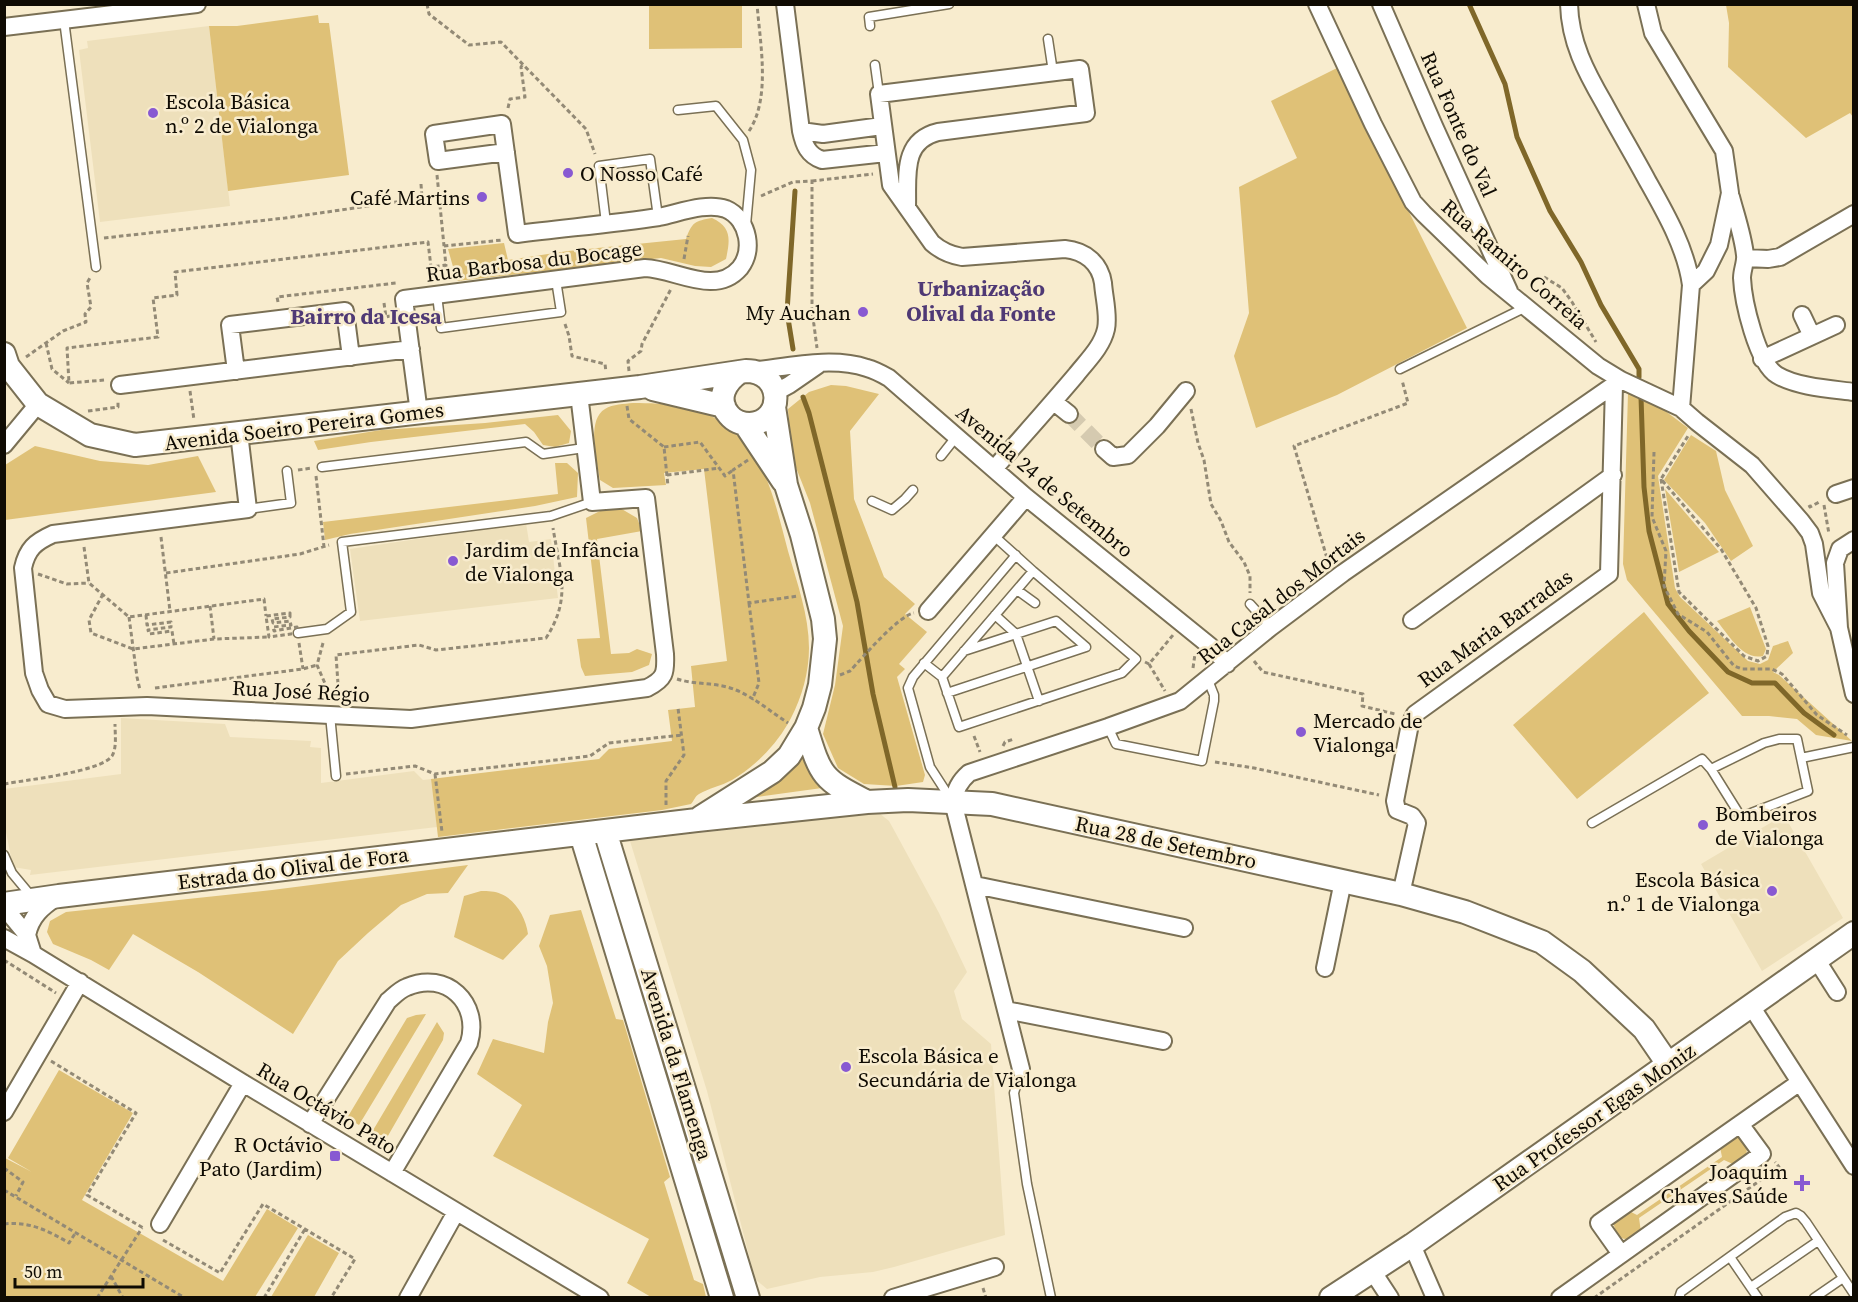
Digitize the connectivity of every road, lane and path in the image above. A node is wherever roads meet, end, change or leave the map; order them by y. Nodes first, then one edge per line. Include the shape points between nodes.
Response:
1 (197, 4) edge
2 (427, 4) edge
3 (757, 4) edge
4 (785, 4) edge
5 (949, 4) edge
6 (1317, 4) edge
7 (1381, 4) edge
8 (1569, 4) edge
9 (1646, 4) edge
10 (64, 20) junction
11 (870, 26) dead end
12 (4, 27) edge
13 (1048, 39) dead end
14 (523, 64) junction
15 (875, 65) dead end
16 (1053, 72) junction
17 (879, 94) junction
18 (678, 110) dead end
19 (502, 124) junction
20 (882, 126) junction
21 (801, 131) junction
22 (743, 140) junction
23 (506, 152) junction
24 (886, 153) junction
25 (599, 166) junction
26 (888, 172) junction
27 (812, 181) junction
28 (436, 182) dead end
29 (421, 184) dead end
30 (777, 190) dead end
31 (1730, 193) junction
32 (438, 196) junction
33 (422, 198) junction
34 (907, 207) junction
35 (1854, 214) edge
36 (658, 217) junction
37 (606, 223) junction
38 (745, 228) junction
39 (688, 236) dead end
40 (507, 239) dead end
41 (93, 240) junction
42 (444, 246) junction
43 (1746, 258) junction
44 (446, 265) junction
45 (96, 267) joint
46 (682, 267) dead end
47 (447, 277) dead end
48 (1544, 277) dead end
49 (556, 280) junction
50 (403, 282) dead end
51 (675, 282) dead end
52 (1691, 285) junction
53 (1511, 294) junction
54 (437, 295) junction
55 (1526, 307) junction
56 (1802, 315) dead end
57 (280, 319) junction
58 (1836, 325) dead end
59 (569, 336) dead end
60 (1812, 336) junction
61 (46, 343) junction
62 (411, 349) junction
63 (351, 357) junction
64 (819, 357) junction
65 (1762, 358) junction
66 (6, 360) edge
67 (1598, 366) junction
68 (1400, 369) joint
69 (236, 371) junction
70 (746, 372) junction
71 (188, 377) junction
72 (625, 381) junction
73 (1618, 382) junction
74 (69, 383) junction
75 (120, 386) junction
76 (1854, 392) edge
77 (579, 394) junction
78 (1188, 396) joint
79 (775, 399) junction
80 (1054, 402) junction
81 (38, 405) junction
82 (723, 406) junction
83 (1682, 408) junction
84 (419, 413) junction
85 (1069, 414) tunnel mouth
86 (1697, 422) junction
87 (195, 423) dead end
88 (745, 424) junction
89 (75, 426) junction
90 (239, 433) junction
91 (956, 437) junction
92 (4, 445) edge
93 (664, 447) junction
94 (584, 448) junction
95 (1104, 449) tunnel mouth
96 (1654, 452) dead end
97 (755, 455) dead end
98 (940, 456) dead end
99 (322, 467) dead end
100 (719, 468) junction
101 (994, 469) junction
102 (733, 470) junction
103 (287, 471) joint
104 (667, 475) junction
105 (1613, 476) junction
106 (1661, 479) junction
107 (786, 485) junction
108 (668, 486) dead end
109 (1854, 488) edge
110 (913, 490) dead end
111 (1026, 497) junction
112 (1830, 497) joint
113 (872, 501) dead end
114 (592, 502) junction
115 (248, 509) junction
116 (551, 516) junction
117 (159, 520) junction
118 (81, 531) junction
119 (993, 535) junction
120 (342, 542) junction
121 (1847, 545) edge
122 (324, 547) junction
123 (1016, 555) junction
124 (23, 568) junction
125 (1032, 571) junction
126 (166, 573) junction
127 (1333, 580) junction
128 (89, 583) junction
129 (1017, 590) junction
130 (103, 594) junction
131 (802, 596) dead end
132 (749, 603) junction
133 (1035, 603) dead end
134 (1250, 604) joint
135 (210, 606) junction
136 (928, 611) joint
137 (170, 612) junction
138 (146, 615) junction
139 (995, 615) junction
140 (266, 616) junction
141 (129, 617) junction
142 (1412, 620) dead end
143 (1271, 627) junction
144 (1839, 628) junction
145 (327, 629) junction
146 (298, 633) junction
147 (1016, 634) junction
148 (282, 635) dead end
149 (269, 637) junction
150 (214, 639) junction
151 (1180, 639) dead end
152 (174, 644) junction
153 (133, 649) junction
154 (1192, 650) dead end
155 (1244, 650) junction
156 (964, 651) junction
157 (1136, 658) junction
158 (861, 660) dead end
159 (924, 663) junction
160 (1149, 664) junction
161 (1227, 664) junction
162 (317, 665) junction
163 (1027, 667) junction
164 (303, 669) junction
165 (1852, 669) edge
166 (664, 674) junction
167 (942, 677) junction
168 (1200, 678) junction
169 (1160, 682) dead end
170 (947, 693) junction
171 (1854, 694) edge
172 (752, 700) junction
173 (1039, 701) junction
174 (114, 707) junction
175 (678, 708) dead end
176 (330, 715) junction
177 (1412, 718) junction
178 (970, 723) junction
179 (798, 726) junction
180 (1108, 727) junction
181 (682, 735) junction
182 (1015, 738) dead end
183 (1854, 740) edge
184 (1854, 747) edge
185 (1002, 750) dead end
186 (1801, 758) junction
187 (1202, 760) junction
188 (985, 768) junction
189 (1711, 769) junction
190 (435, 774) junction
191 (336, 776) joint
192 (4, 784) edge
193 (1395, 799) junction
194 (867, 802) junction
195 (953, 802) junction
196 (666, 811) dead end
197 (697, 820) junction
198 (1592, 823) dead end
199 (605, 831) junction
200 (581, 834) junction
201 (443, 838) dead end
202 (4, 855) edge
203 (1342, 881) junction
204 (975, 885) junction
205 (1401, 894) junction
206 (59, 896) junction
207 (33, 900) junction
208 (4, 906) edge
209 (1184, 928) dead end
210 (1854, 933) edge
211 (27, 935) junction
212 (5, 938) edge
213 (33, 954) junction
214 (1816, 959) junction
215 (4, 960) edge
216 (1324, 968) dead end
217 (80, 982) junction
218 (1837, 992) dead end
219 (69, 1001) junction
220 (1751, 1006) junction
221 (1006, 1010) junction
222 (1163, 1041) dead end
223 (39, 1053) junction
224 (1668, 1064) junction
225 (1021, 1069) joint
226 (1800, 1082) junction
227 (243, 1083) junction
228 (4, 1112) edge
229 (310, 1124) junction
230 (1740, 1124) junction
231 (1762, 1154) junction
232 (1854, 1166) edge
233 (4, 1168) edge
234 (392, 1173) junction
235 (4, 1190) edge
236 (15, 1196) junction
237 (456, 1212) junction
238 (4, 1224) edge
239 (142, 1228) junction
240 (305, 1229) junction
241 (76, 1232) junction
242 (157, 1232) junction
243 (1818, 1241) junction
244 (1412, 1245) junction
245 (1621, 1254) junction
246 (1730, 1257) junction
247 (122, 1259) junction
248 (995, 1267) dead end
249 (1373, 1272) junction
250 (111, 1276) junction
251 (1843, 1278) junction
252 (1750, 1287) junction
253 (1854, 1294) edge
254 (1599, 1296) edge
255 (97, 1298) edge
256 (123, 1298) edge
257 (185, 1298) edge
258 (264, 1298) edge
259 (331, 1298) edge
260 (408, 1298) edge
261 (600, 1298) edge
262 (722, 1298) edge
263 (748, 1298) edge
264 (892, 1298) edge
265 (1051, 1298) edge
266 (1331, 1298) edge
267 (1390, 1298) edge
268 (1435, 1298) edge
269 (1560, 1298) edge
270 (1594, 1298) edge
271 (1679, 1298) edge
272 (1758, 1298) edge
273 (1814, 1298) edge

1 - 10 street
2 - 14 path via 429,14 469,45 501,42
3 - 22 path via 761,101 755,122
4 - 21 street
5 - 11 lane via 869,17
6 - 53 street, Rua Ramiro Correia via 1413,202
7 - 53 street, Rua Fonte do Val
8 - 52 street via 1576,49 1667,216 1684,255
9 - 31 street via 1653,33 1724,151
10 - 12 street
10 - 41 lane
13 - 16 lane
14 - 19 path via 525,97 510,99
14 - 25 path via 586,129
15 - 17 lane
16 - 17 street
16 - 34 street via 1080,69 1086,113 929,134 913,147 909,159
17 - 20 street
18 - 22 lane via 716,106
19 - 23 street
19 - 23 street via 434,134 438,161
20 - 21 street via 823,134
20 - 24 street
21 - 24 street via 807,151 822,160
22 - 38 lane via 751,170
23 - 37 street, Rua Barbosa du Bocage via 517,234
24 - 26 street
25 - 36 lane via 650,159
25 - 37 lane
26 - 27 path
26 - 34 street via 892,188
27 - 30 path via 793,182
27 - 64 path via 812,310
28 - 32 path
29 - 33 path
31 - 43 street
31 - 52 street via 1719,245 1707,271
32 - 33 path
32 - 42 path
33 - 41 path
34 - 80 street via 932,243 953,256 1065,249 1082,253 1098,268 1102,275 1106,330 1100,346
35 - 43 street via 1780,257
36 - 37 street, Rua Barbosa du Bocage
36 - 38 street, Rua Barbosa du Bocage via 716,207 728,210
38 - 49 street, Rua Barbosa du Bocage via 748,242 743,264 726,279 704,281 645,268
39 - 46 path
40 - 42 path
41 - 45 lane
42 - 44 path
43 - 65 street via 1742,271 1744,294
44 - 47 path
44 - 74 path via 431,267 429,242 175,272 177,295 153,298 158,337 67,348
45 - 61 path via 87,283 91,307 85,314 86,322
48 - 67 path via 1562,288 1582,317 1595,341
49 - 54 street, Rua Barbosa du Bocage
49 - 54 lane via 561,312 452,326 441,327
50 - 57 path via 277,297
51 - 72 path via 640,351 628,361
52 - 83 street
53 - 55 street, Rua Ramiro Correia
54 - 62 street, Rua Barbosa du Bocage via 405,299
55 - 67 street, Rua Ramiro Correia
55 - 68 lane
56 - 60 street
57 - 63 street via 345,311
57 - 69 street via 230,325
58 - 60 street
59 - 72 path via 572,356 605,364
60 - 65 street
61 - 66 path via 23,359
61 - 74 path via 52,369
62 - 63 street
62 - 84 street, Rua Barbosa du Bocage
63 - 69 street
64 - 70 street, Avenida 24 de Setembro
64 - 79 street
64 - 91 street, Avenida 24 de Setembro via 867,368 889,378
65 - 76 street via 1772,372 1787,380
66 - 81 street, Avenida Soeiro Pereira Gomes
67 - 73 street, Rua Ramiro Correia
68 - 127 path via 1407,403 1294,446
69 - 71 street
70 - 72 street, Avenida Soeiro Pereira Gomes
70 - 79 street via 765,376
70 - 82 street via 731,378 724,388
71 - 75 street
71 - 87 path
72 - 77 street, Avenida Soeiro Pereira Gomes
72 - 82 street, Avenida Soeiro Pereira Gomes
72 - 93 path via 629,419
73 - 83 street, Rua Ramiro Correia
73 - 105 street, Rua Maria Barradas
73 - 127 street, Rua Casal dos Mortais
74 - 75 path via 101,379
75 - 89 path via 117,407 86,411
77 - 84 street, Avenida Soeiro Pereira Gomes
77 - 94 street
78 - 95 street via 1128,455 1113,457
78 - 134 path via 1211,504 1250,576
79 - 88 street via 770,414 754,424
79 - 107 street
80 - 85 street
80 - 101 street
81 - 89 street, Avenida Soeiro Pereira Gomes
81 - 92 street
82 - 88 street via 736,421
83 - 86 street, Rua Ramiro Correia
84 - 90 street, Avenida Soeiro Pereira Gomes
86 - 106 path
86 - 144 street, Rua Ramiro Correia via 1752,465 1810,533 1821,593
88 - 107 street
89 - 90 street, Avenida Soeiro Pereira Gomes via 90,435 135,445
90 - 115 street
91 - 98 lane
91 - 101 street, Avenida 24 de Setembro
93 - 100 path via 700,442
93 - 104 path
94 - 99 lane via 543,454 526,442
94 - 114 street
96 - 183 path via 1652,517 1666,551 1664,586 1678,614 1707,632 1734,666 1772,669 1782,674 1817,715
97 - 102 path
100 - 102 path via 725,476
100 - 104 path
101 - 111 street, Avenida 24 de Setembro
102 - 132 path
103 - 115 lane via 291,504
103 - 122 path via 315,468
104 - 108 path
105 - 142 street
105 - 177 street, Rua Maria Barradas via 1609,574
106 - 106 path via 1721,549 1756,608 1768,646 1767,656 1758,661 1744,656 1679,592
107 - 179 street via 802,535 825,639 814,708
109 - 112 street
110 - 113 lane via 892,510
111 - 119 street
111 - 161 street, Avenida 24 de Setembro
112 - 121 path via 1831,545
114 - 116 lane
114 - 166 street via 646,498 665,654
115 - 117 street
116 - 120 lane
116 - 162 path via 562,594 559,612 546,638 436,651 418,645 336,654 338,684 330,696
117 - 118 street
117 - 126 path
118 - 124 street via 40,539 31,547
118 - 128 path
119 - 123 lane
119 - 136 street
120 - 122 path
120 - 145 lane via 351,612
121 - 144 street via 1836,563
122 - 126 path via 300,554
123 - 125 lane
123 - 159 lane
124 - 128 path via 67,584
124 - 174 street, Rua José Régio via 34,673 48,704 65,709
125 - 129 lane
125 - 157 lane
126 - 137 path
127 - 143 street, Rua Casal dos Mortais
128 - 130 path
129 - 133 lane
129 - 139 lane
130 - 141 path
130 - 153 path via 89,620 91,633
131 - 132 path
132 - 172 path via 759,683
134 - 143 lane
135 - 137 path
135 - 140 path via 264,599
135 - 150 path
136 - 158 path via 908,614
137 - 138 path
138 - 141 path
138 - 152 path via 147,625 171,622 171,627 148,630 149,634 172,631
139 - 147 lane
139 - 156 lane
140 - 146 path via 290,613 290,617 272,619 273,623 290,621 291,625 273,627 274,631 297,627
140 - 149 path
141 - 153 path
143 - 155 street, Rua Casal dos Mortais
144 - 165 street
145 - 146 lane
145 - 162 path
146 - 164 path
147 - 156 lane
147 - 163 lane
147 - 163 lane via 1056,621 1086,647
148 - 149 path
149 - 150 path
150 - 152 path
151 - 160 path via 1174,634
152 - 153 path
153 - 164 path via 140,690
154 - 168 path
155 - 161 street, Rua Casal dos Mortais
155 - 177 path via 1263,672 1363,694 1362,706
156 - 167 lane
157 - 160 path
157 - 173 lane via 1122,673
159 - 167 lane
159 - 195 lane via 908,688 930,768
160 - 169 path
161 - 168 street, Rua Casal dos Mortais
162 - 164 path
163 - 170 lane
163 - 173 lane
165 - 171 street
166 - 172 path via 736,690
166 - 176 street, Rua José Régio via 647,688 411,719
167 - 170 lane
168 - 180 street, Rua Casal dos Mortais via 1180,701
168 - 187 lane via 1214,695
170 - 178 lane via 959,727
172 - 179 path
173 - 178 lane
174 - 176 street, Rua José Régio
174 - 192 path via 115,742 110,759 87,769
175 - 181 path
176 - 191 lane
177 - 193 street, Rua Maria Barradas
178 - 188 path
179 - 194 street via 824,775
179 - 197 street via 789,756 772,772
180 - 187 lane via 1116,744
180 - 188 street, Rua Casal dos Mortais
181 - 190 path via 609,743 590,756
181 - 196 path via 684,755 666,781
182 - 185 path via 1005,742
184 - 186 lane
186 - 189 lane via 1797,739 1779,739
186 - 189 lane via 1808,791 1741,817
187 - 193 path
188 - 195 street, Rua Casal dos Mortais via 960,781
189 - 198 lane via 1702,759
190 - 191 path via 415,766
190 - 201 path
193 - 205 street via 1397,810 1412,816 1417,823
194 - 195 street, Rua 28 de Setembro
194 - 197 street, Rua 28 de Setembro
195 - 203 street, Rua 28 de Setembro via 992,804
195 - 204 street
197 - 199 street, Rua 28 de Setembro
199 - 200 street, Estrada do Olival de Fora
199 - 263 street, Avenida da Flamenga
200 - 206 street, Estrada do Olival de Fora
200 - 262 street, Avenida da Flamenga
202 - 207 lane via 12,873
203 - 205 street, Rua 28 de Setembro
203 - 216 street
204 - 209 street
204 - 221 street
205 - 224 street, Rua 28 de Setembro via 1465,912 1542,942 1581,971 1644,1029
206 - 207 street, Estrada do Olival de Fora
206 - 211 street via 35,915
207 - 208 street, Estrada do Olival de Fora
208 - 211 street
210 - 214 street, Rua Professor Egas Moniz
211 - 213 street
212 - 213 street, Rua Octávio Pato
213 - 217 street, Rua Octávio Pato
214 - 218 street
214 - 220 street, Rua Professor Egas Moniz
215 - 219 path
217 - 219 street
217 - 227 street, Rua Octávio Pato
219 - 223 street
220 - 224 street, Rua Professor Egas Moniz
220 - 226 street
221 - 222 street
221 - 225 street
223 - 228 street
223 - 239 path via 136,1113 87,1195
224 - 244 street, Rua Professor Egas Moniz
225 - 265 lane via 1014,1093 1027,1184
226 - 230 street
226 - 232 street
227 - 229 street, Rua Octávio Pato
227 - 242 street
229 - 234 street, Rua Octávio Pato
229 - 234 street via 388,1001 406,987 429,983 456,993 471,1016 469,1043
230 - 231 street
230 - 245 street via 1599,1223
231 - 245 street
231 - 254 path via 1767,1151 1779,1167
233 - 236 path via 23,1182
234 - 237 street, Rua Octávio Pato
235 - 236 path
236 - 241 path
237 - 260 street
237 - 261 street, Rua Octávio Pato
238 - 241 path via 42,1228 69,1244
239 - 242 path
239 - 247 path
240 - 242 path via 263,1204 219,1273
240 - 258 path
240 - 259 path via 355,1258
241 - 247 path
243 - 246 lane via 1796,1213
243 - 251 lane
243 - 252 lane
244 - 249 street, Rua Professor Egas Moniz
244 - 268 street
245 - 269 street
246 - 252 lane
246 - 271 lane via 1681,1292
247 - 250 path
247 - 257 path
248 - 264 street
249 - 266 street, Rua Professor Egas Moniz
249 - 267 street
250 - 255 path
250 - 256 path
251 - 253 lane
251 - 273 lane
252 - 272 lane
254 - 270 path

